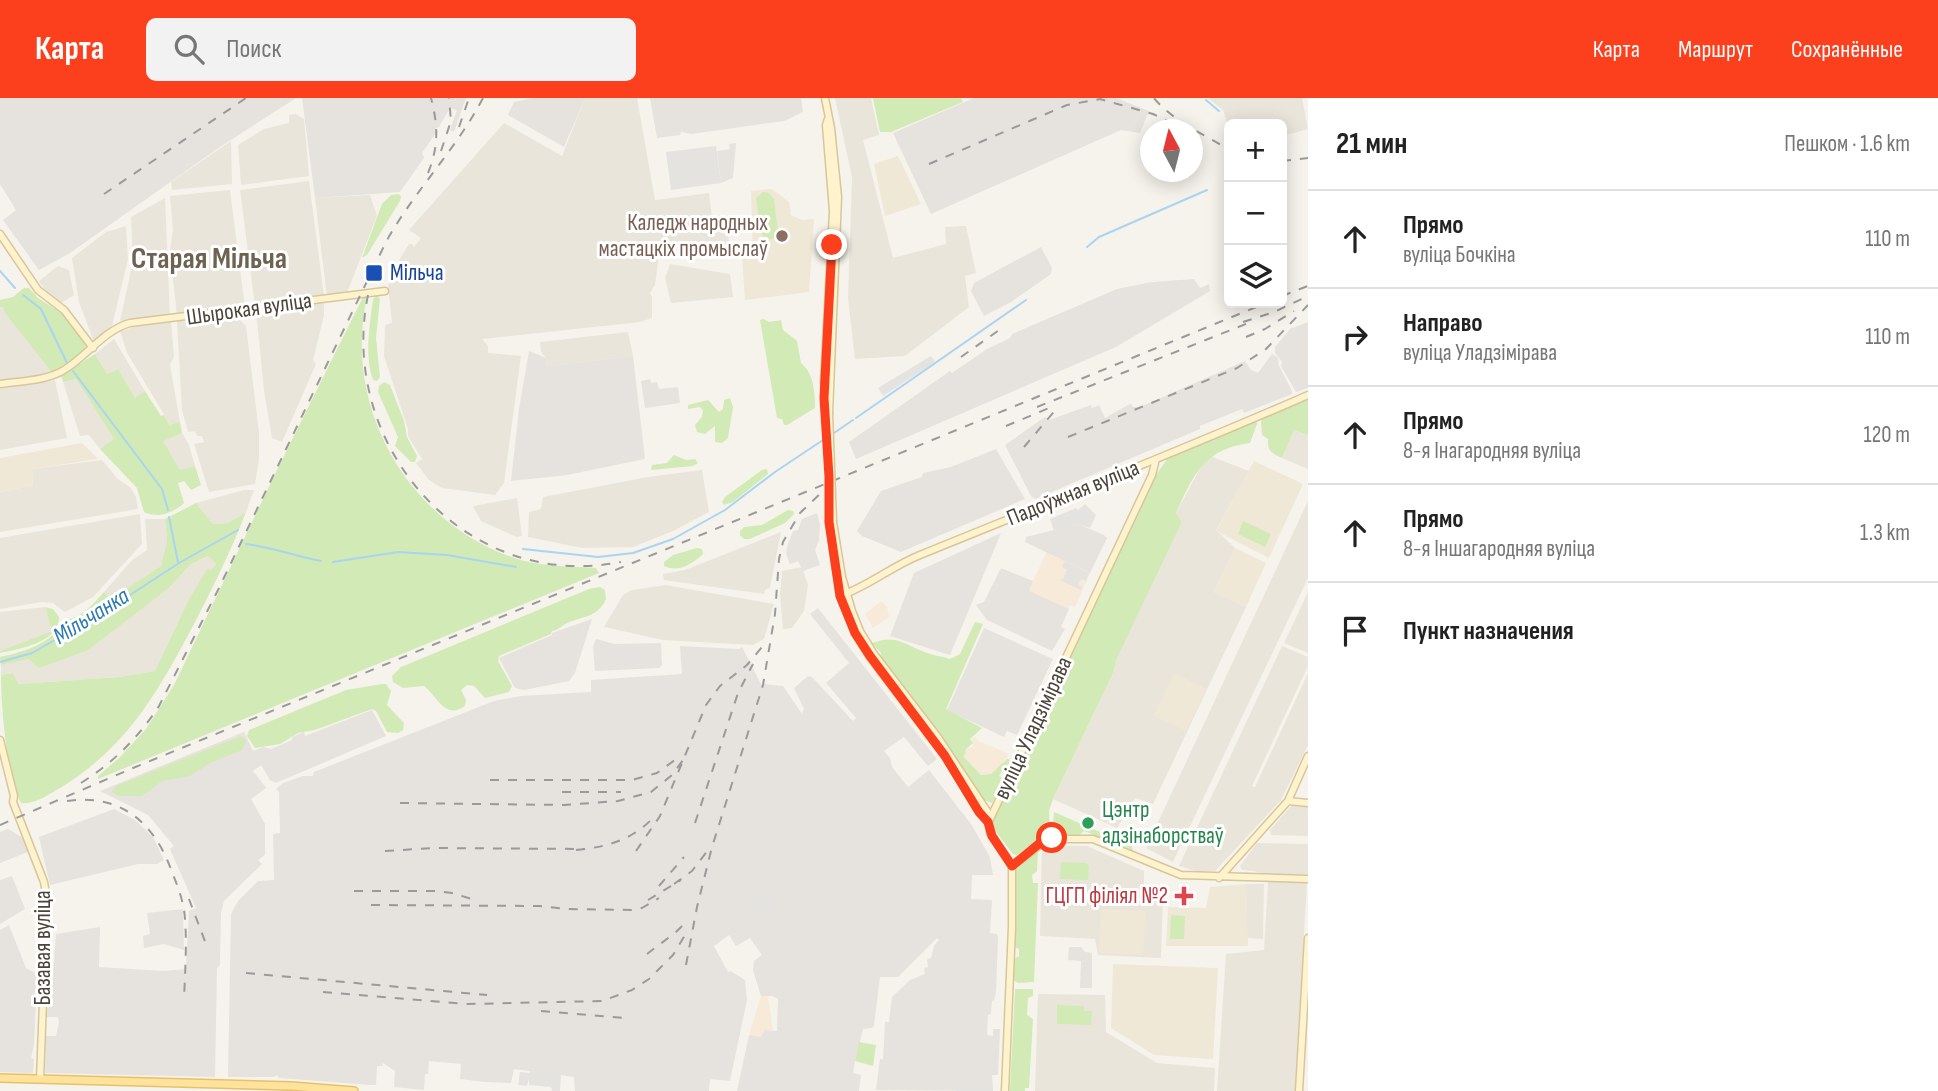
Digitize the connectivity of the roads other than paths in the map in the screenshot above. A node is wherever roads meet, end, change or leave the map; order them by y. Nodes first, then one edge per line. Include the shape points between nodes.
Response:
1 (825, 98) edge
2 (0, 234) edge
3 (385, 291) dead end
4 (93, 348) junction
5 (0, 384) edge
6 (1308, 395) edge
7 (1156, 459) junction
8 (843, 595) junction
9 (0, 740) edge
10 (1308, 757) edge
11 (1288, 801) junction
12 (1308, 803) edge
13 (996, 807) junction
14 (983, 808) junction
15 (988, 822) junction
16 (1012, 866) junction
17 (1219, 877) junction
18 (1308, 879) edge
19 (1308, 938) edge
20 (0, 1078) edge
21 (40, 1079) junction
22 (307, 1089) edge
23 (354, 1091) edge
24 (1005, 1091) edge
25 (1299, 1091) edge

1 - 8 main road, bridge via 838,225 827,364 829,477
2 - 4 main road via 38,290 64,310
3 - 4 main road, Шырокая вуліца via 130,323
4 - 5 main road via 55,375
6 - 7 main road, Падоўжная вуліца
7 - 8 main road, Падоўжная вуліца via 903,562
7 - 13 main road, вуліца Уладзімірава
8 - 14 main road via 871,650 937,736
8 - 15 main road via 855,633
9 - 21 main road, Базавая вуліца via 13,802 47,900
10 - 11 main road
11 - 12 main road
11 - 17 main road
13 - 14 main road
13 - 15 main road, вуліца Уладзімірава
14 - 15 main road
15 - 16 main road, вуліца Уладзімірава
16 - 17 main road via 1048,839 1093,839 1181,875
16 - 24 main road
17 - 18 main road
19 - 25 main road
20 - 21 main road
21 - 22 main road
22 - 23 main road

